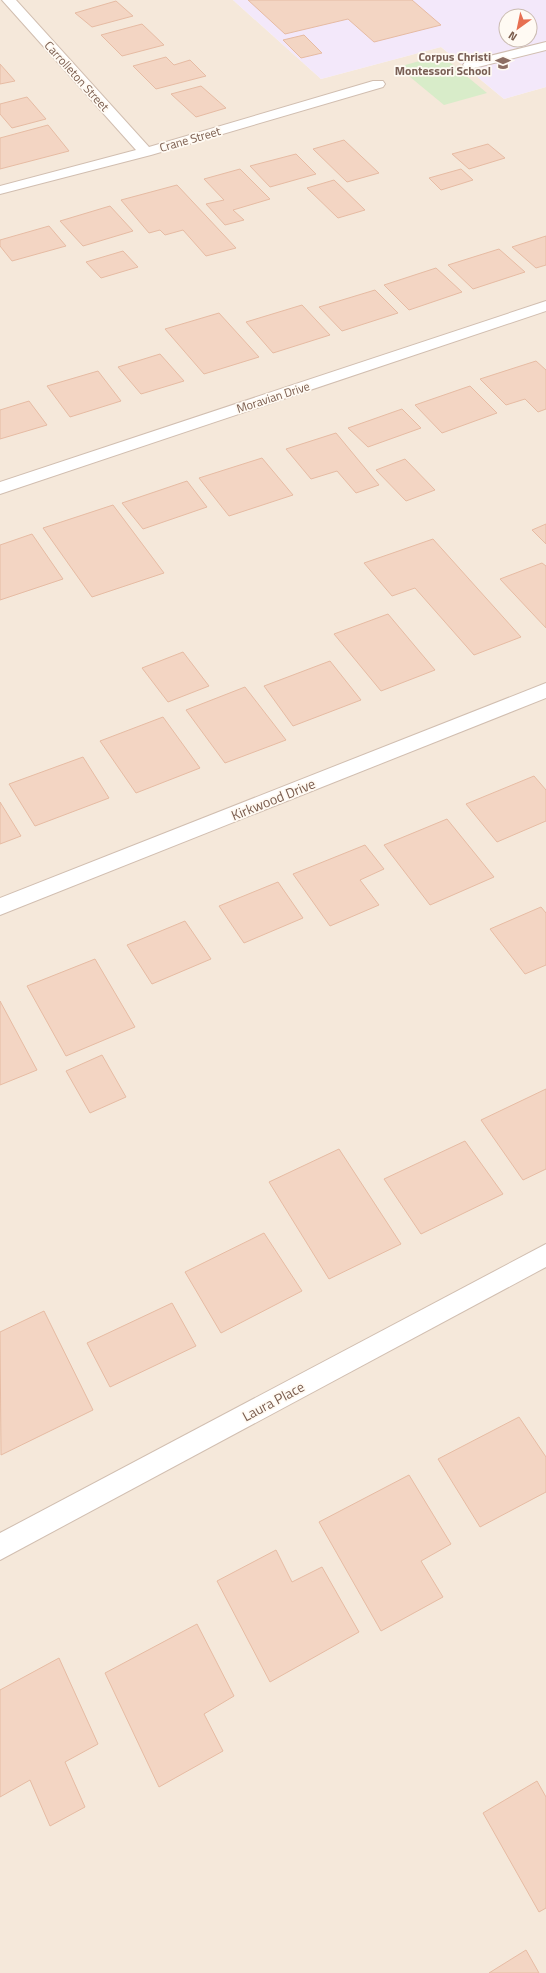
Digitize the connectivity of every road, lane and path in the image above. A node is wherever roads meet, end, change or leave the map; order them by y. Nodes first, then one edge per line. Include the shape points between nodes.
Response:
1 (9, 0) edge
2 (546, 46) edge
3 (470, 65) dead end
4 (378, 84) dead end
5 (146, 152) junction
6 (0, 190) edge
7 (546, 306) edge
8 (0, 488) edge
9 (546, 690) edge
10 (0, 907) edge
11 (546, 1255) edge
12 (0, 1548) edge

1 - 5 street, Carrolleton Street
2 - 3 street
4 - 5 street, Crane Street
5 - 6 street, Crane Street
7 - 8 street, Moravian Drive
9 - 10 street, Kirkwood Drive
11 - 12 street, Laura Place

